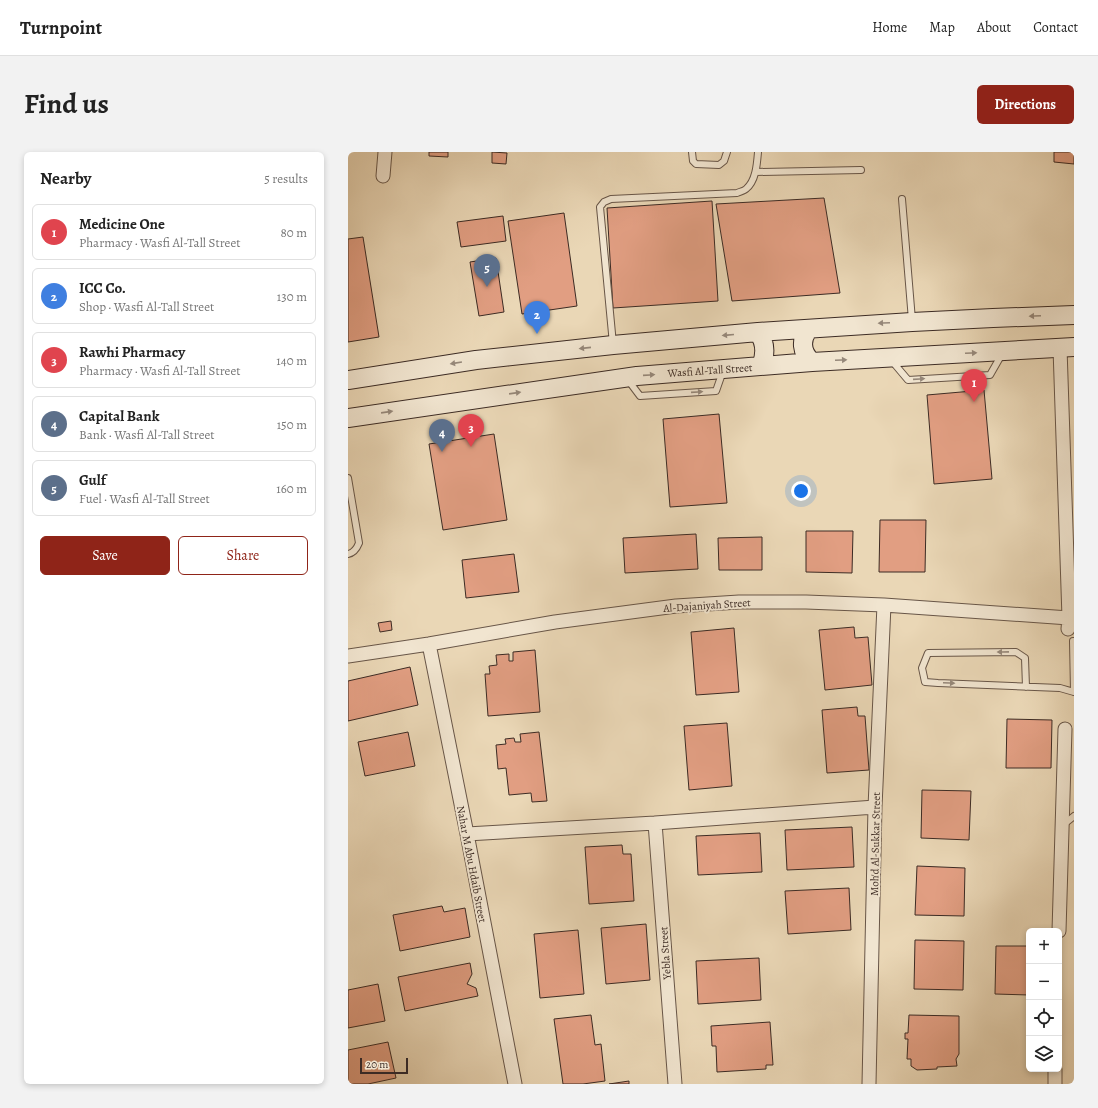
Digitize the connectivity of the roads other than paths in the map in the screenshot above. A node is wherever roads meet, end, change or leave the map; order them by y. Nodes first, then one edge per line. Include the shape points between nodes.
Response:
1 (385, 152) edge
2 (692, 152) edge
3 (727, 152) edge
4 (758, 152) edge
5 (861, 170) dead end
6 (756, 172) junction
7 (383, 176) dead end
8 (902, 199) dead end
9 (1074, 315) edge
10 (912, 322) junction
11 (809, 329) junction
12 (758, 332) junction
13 (613, 345) junction
14 (1067, 348) edge
15 (812, 362) junction
16 (760, 366) junction
17 (348, 380) edge
18 (348, 418) edge
19 (348, 478) edge
20 (348, 554) edge
21 (884, 605) junction
22 (1070, 630) junction
23 (429, 644) junction
24 (348, 656) edge
25 (1026, 686) junction
26 (1074, 692) edge
27 (1065, 729) dead end
28 (875, 807) junction
29 (1074, 816) edge
30 (656, 823) junction
31 (1062, 827) junction
32 (467, 834) junction
33 (1068, 848) edge
34 (1059, 928) edge
35 (1055, 1072) edge
36 (515, 1084) edge
37 (675, 1084) edge
38 (869, 1084) edge
39 (1055, 1084) edge

1 - 7 street
2 - 3 lane via 696,164 719,165 724,161
4 - 6 lane
5 - 6 lane
6 - 13 lane via 746,189 737,193 611,199 604,202 600,207
8 - 10 lane
9 -> 10 main road
10 -> 11 main road
11 - 12 main road
11 - 15 main road via 805,334 803,346 807,358
12 -> 13 main road
12 - 16 main road via 765,349
13 -> 17 main road via 476,360
15 -> 14 main road, Wasfi Al-Tall Street
14 - 22 street
15 - 16 main road, Wasfi Al-Tall Street
18 -> 16 main road, Wasfi Al-Tall Street via 626,377
19 - 20 lane via 359,543 355,551
21 - 22 street, Al-Dajaniyah Street
21 - 23 street, Al-Dajaniyah Street via 739,602 676,606 556,622
21 - 28 street, Moh'd Al-Sukkar Street
22 - 26 lane
23 - 24 street, Al-Dajaniyah Street
23 - 32 street, Nahar M Abu Hdaib Street
25 -> 25 lane via 1025,658 1016,652 928,653 922,668 925,682
25 - 26 lane via 1060,688
27 - 31 street
28 - 30 street
28 - 38 street, Moh'd Al-Sukkar Street
29 - 31 lane
30 - 32 street
30 - 37 street, Yebla Street
31 - 33 street
32 - 36 street, Nahar M Abu Hdaib Street
33 - 34 street
35 - 39 street

